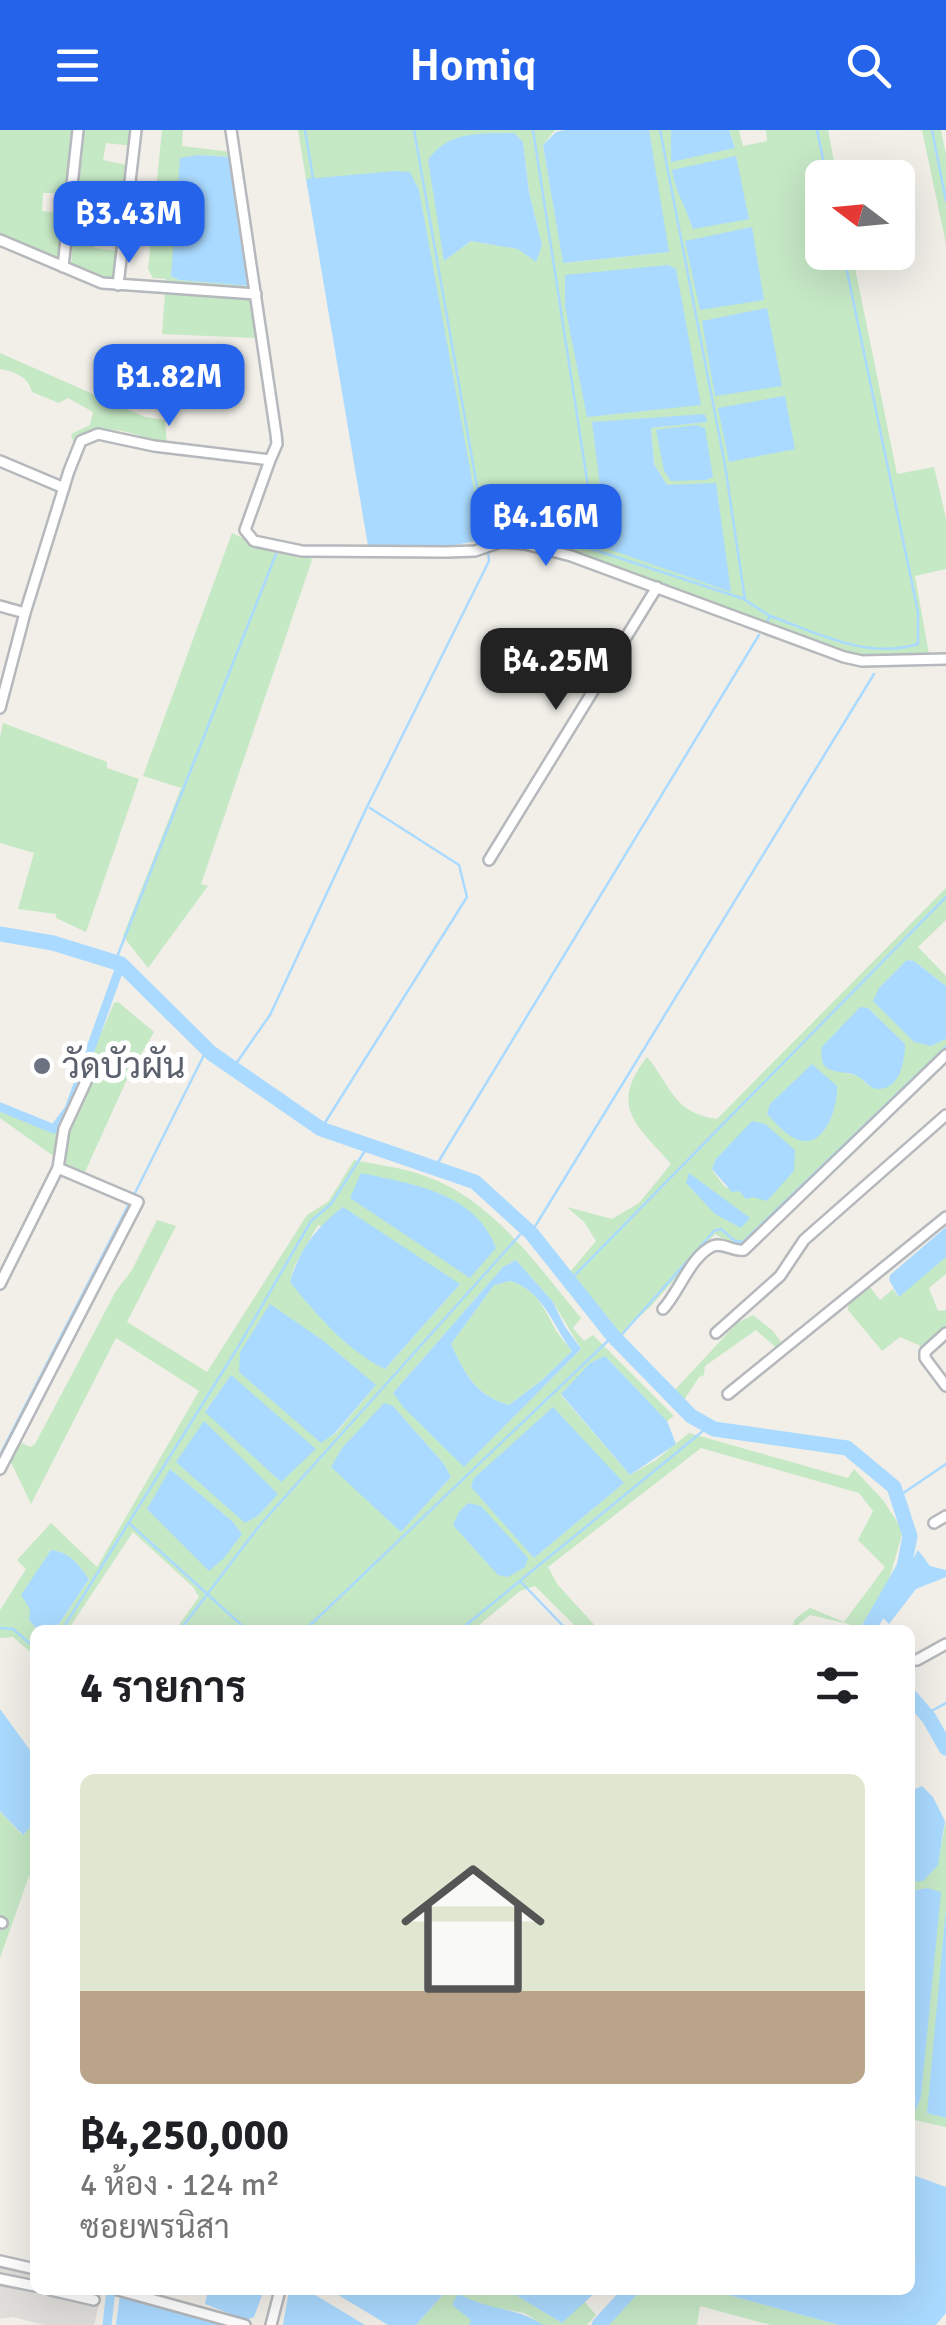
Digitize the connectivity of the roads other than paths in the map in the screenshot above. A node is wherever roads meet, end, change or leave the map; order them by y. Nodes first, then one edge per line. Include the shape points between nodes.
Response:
1 (78, 130) edge
2 (136, 130) edge
3 (231, 130) edge
4 (0, 240) edge
5 (63, 267) junction
6 (118, 285) junction
7 (256, 294) junction
8 (270, 460) junction
9 (0, 461) edge
10 (64, 488) junction
11 (657, 587) junction
12 (0, 606) edge
13 (25, 614) junction
14 (946, 659) edge
15 (0, 708) edge
16 (489, 860) dead end
17 (946, 1055) edge
18 (89, 1075) dead end
19 (946, 1114) edge
20 (58, 1168) junction
21 (946, 1217) edge
22 (0, 1284) edge
23 (662, 1309) dead end
24 (716, 1333) dead end
25 (946, 1333) edge
26 (946, 1386) edge
27 (728, 1394) dead end
28 (0, 1469) edge
29 (946, 1516) edge
30 (934, 1523) dead end
31 (946, 1644) edge
32 (915, 1660) edge
33 (0, 2261) edge
34 (30, 2268) edge
35 (0, 2279) edge
36 (30, 2285) edge
37 (72, 2295) edge
38 (137, 2295) edge
39 (171, 2295) edge
40 (279, 2295) edge
41 (94, 2300) dead end
42 (170, 2304) junction
43 (245, 2325) edge
44 (272, 2325) edge

1 - 5 street
2 - 6 street
3 - 7 street
4 - 5 street
5 - 6 street
6 - 7 street
7 - 8 street via 276,434
8 - 10 street via 98,434 82,441
8 - 11 street via 245,530 266,545 446,552 510,541
9 - 10 street
10 - 13 street
11 - 14 street via 844,657
11 - 16 street
12 - 13 street
13 - 15 street
17 - 23 street via 744,1250 710,1248
18 - 20 street via 64,1129
19 - 24 street via 804,1240 780,1276
20 - 22 street
20 - 28 street via 138,1202
21 - 27 street
25 - 26 street via 925,1352
29 - 30 street
31 - 32 street
33 - 34 street
35 - 36 street
37 - 41 street
38 - 42 street
39 - 42 street
40 - 44 street
42 - 43 street

